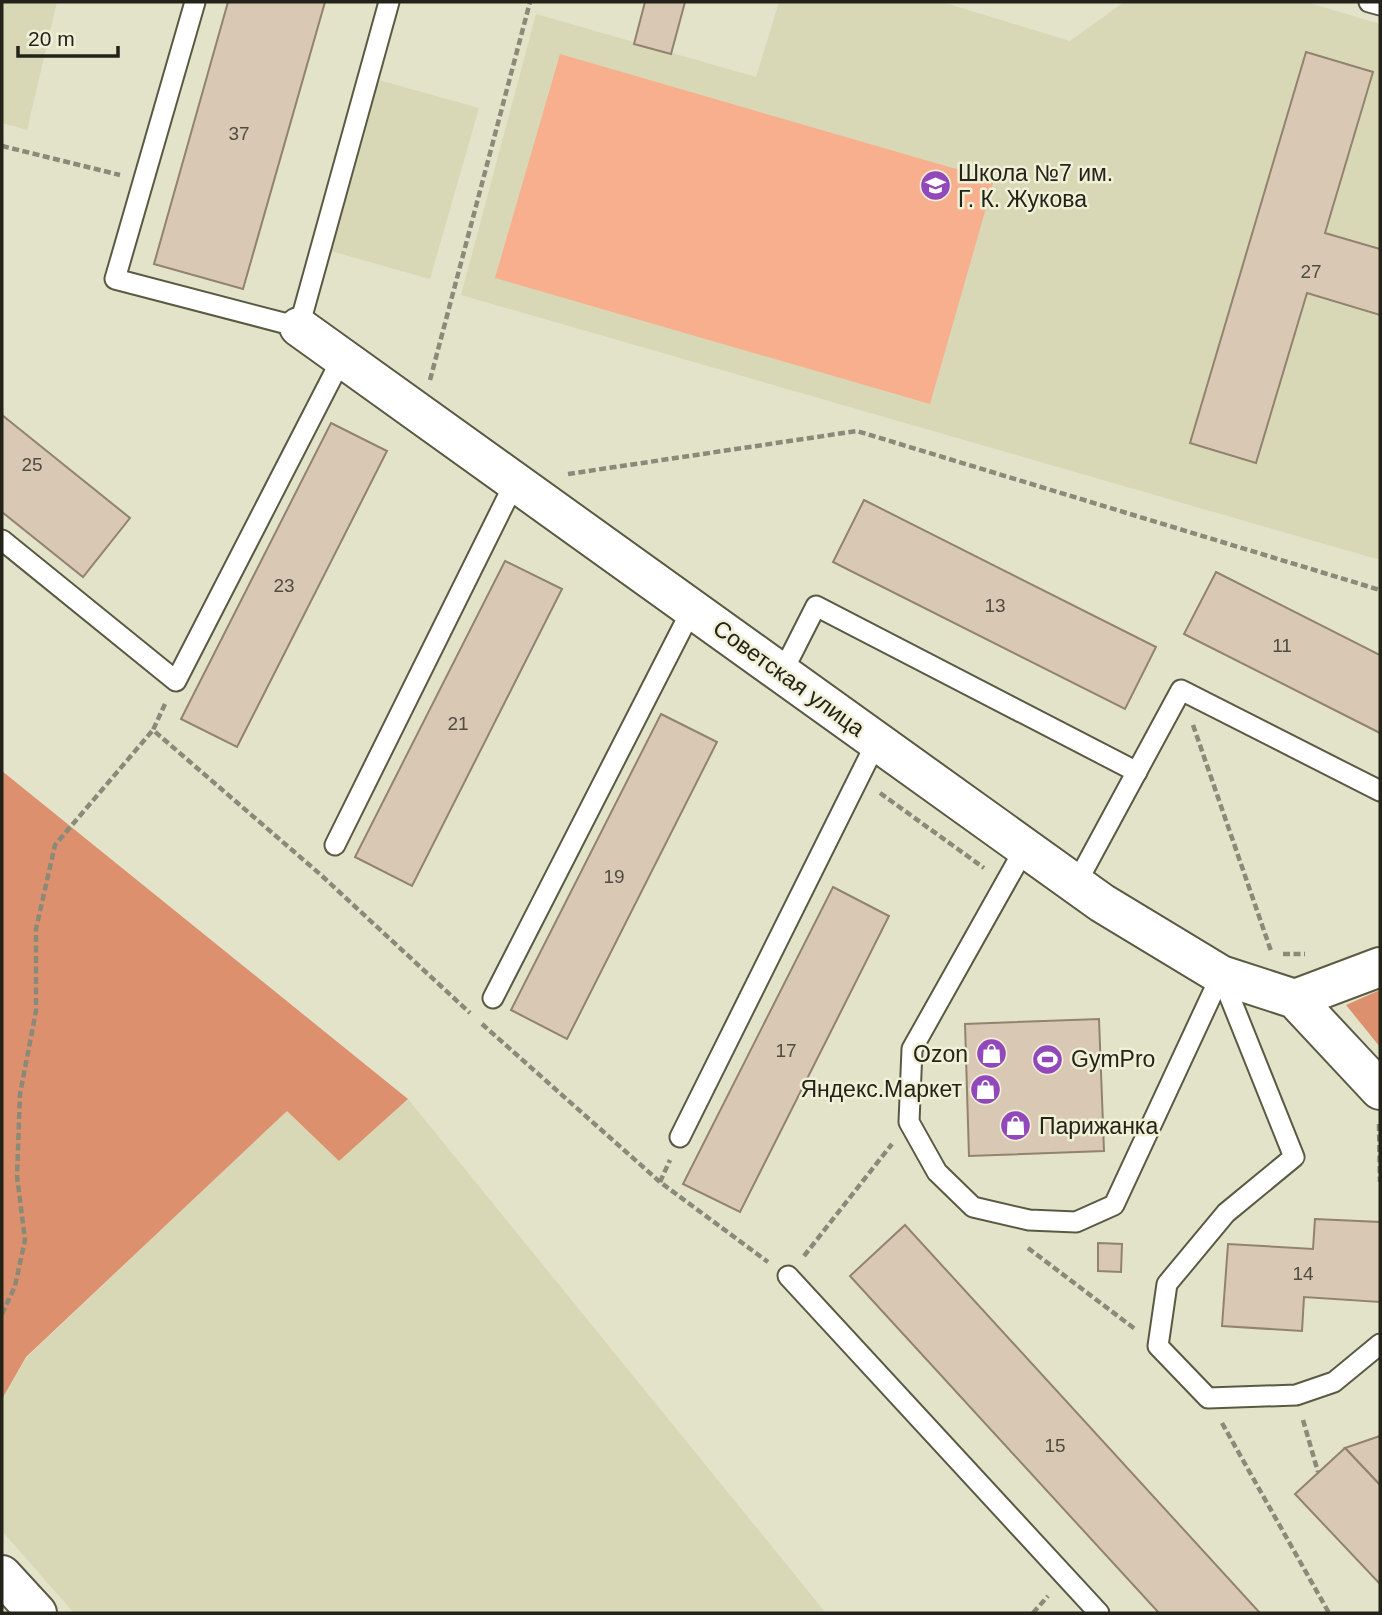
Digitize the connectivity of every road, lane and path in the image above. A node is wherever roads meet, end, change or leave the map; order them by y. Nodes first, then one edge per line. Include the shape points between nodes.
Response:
1 (194, 2) edge
2 (389, 2) edge
3 (530, 2) edge
4 (1369, 2) edge
5 (1380, 5) edge
6 (2, 146) edge
7 (143, 181) junction
8 (299, 327) junction
9 (342, 358) junction
10 (421, 414) junction
11 (515, 482) junction
12 (2, 540) edge
13 (1380, 590) edge
14 (692, 609) junction
15 (782, 673) junction
16 (176, 681) junction
17 (1181, 690) junction
18 (153, 730) junction
19 (877, 741) junction
20 (1137, 772) junction
21 (1380, 791) edge
22 (335, 845) dead end
23 (1025, 848) junction
24 (1076, 884) junction
25 (1270, 951) dead end
26 (1380, 967) edge
27 (1221, 975) junction
28 (493, 998) dead end
29 (1295, 999) junction
30 (1380, 1105) edge
31 (909, 1122) junction
32 (680, 1137) dead end
33 (1380, 1181) edge
34 (1017, 1240) dead end
35 (788, 1276) junction
36 (2, 1314) edge
37 (1380, 1344) edge
38 (1158, 1346) junction
39 (1296, 1395) junction
40 (1208, 1398) junction
41 (1318, 1472) dead end
42 (2, 1575) edge
43 (37, 1613) edge
44 (1099, 1613) edge
45 (1329, 1613) edge

1 - 7 lane
2 - 8 lane via 364,107
3 - 10 path
4 - 5 lane
6 - 7 path
7 - 8 lane via 115,279
8 - 9 street, Советская улица
9 - 10 street, Советская улица
9 - 16 lane
10 - 11 street, Советская улица
11 - 13 path via 856,430
11 - 14 street, Советская улица
11 - 22 lane
12 - 16 lane
14 - 15 street, Советская улица
14 - 28 lane
15 - 19 street, Советская улица
15 - 20 lane via 816,606
16 - 18 path
17 - 20 lane
17 - 21 lane
17 - 25 path
18 - 35 path via 321,875 660,1182
18 - 36 path via 55,845 36,929 36,1011 20,1094 17,1176 25,1240 15,1286
19 - 23 street, Советская улица
19 - 32 lane
20 - 24 lane
23 - 24 street, Советская улица
23 - 31 lane via 912,1049
24 - 27 street, Советская улица
26 - 29 street
27 - 29 street, Советская улица
27 - 31 lane via 1114,1205 1076,1222 1030,1220 973,1207 937,1172
27 - 38 lane via 1294,1157 1226,1213 1167,1284
29 - 30 street, Советская улица
30 - 33 path
31 - 35 path
34 - 38 path
35 - 44 lane
37 - 39 lane via 1334,1382
38 - 40 lane
39 - 40 lane
39 - 41 path
40 - 45 path
42 - 43 street

